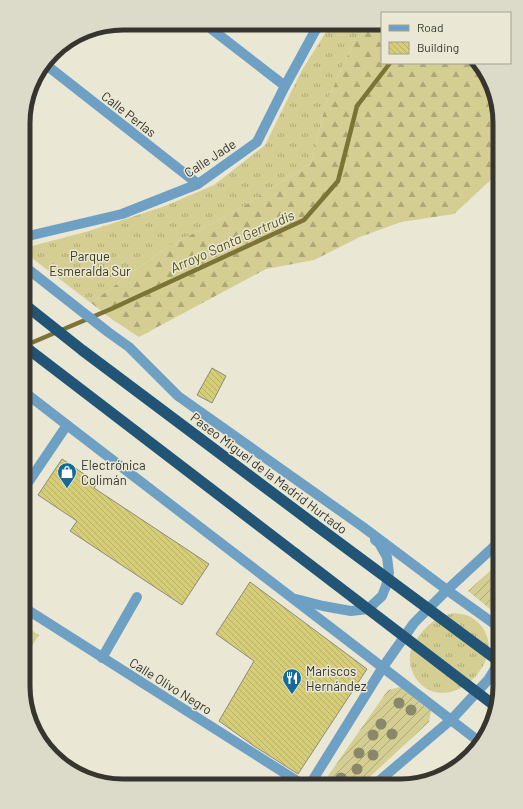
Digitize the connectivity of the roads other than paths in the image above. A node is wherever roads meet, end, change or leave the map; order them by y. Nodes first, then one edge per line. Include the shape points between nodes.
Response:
1 (213, 30) edge
2 (316, 30) edge
3 (48, 67) edge
4 (285, 86) junction
5 (198, 184) junction
6 (30, 236) edge
7 (30, 271) edge
8 (30, 309) edge
9 (30, 350) edge
10 (30, 396) edge
11 (67, 425) junction
12 (30, 480) edge
13 (363, 527) junction
14 (493, 547) edge
15 (446, 590) junction
16 (137, 597) dead end
17 (292, 598) junction
18 (30, 612) edge
19 (493, 623) edge
20 (493, 656) edge
21 (102, 658) junction
22 (383, 667) junction
23 (493, 672) edge
24 (491, 703) edge
25 (452, 719) junction
26 (477, 739) edge
27 (294, 779) edge
28 (313, 779) edge
29 (381, 779) edge

1 - 4 street
2 - 4 street, Calle Jade
3 - 5 street, Calle Perlas
4 - 5 street, Calle Jade via 256,142
5 - 6 street, Calle Jade via 122,214
7 - 13 street via 129,347 178,396
8 - 20 highway, Paseo Miguel de la Madrid Hurtado, bridge
9 - 24 highway, bridge
10 - 11 street
11 - 12 street
11 - 17 street
13 - 15 street
13 - 17 street via 387,557 389,572 382,596 368,609 351,611
14 - 15 street
15 - 19 street
15 - 22 street via 414,622
16 - 21 street
17 - 22 street
18 - 21 street, Calle Olivo Negro
21 - 27 street, Calle Olivo Negro
22 - 25 street
22 - 28 street
23 - 25 street
25 - 26 street
25 - 29 street

